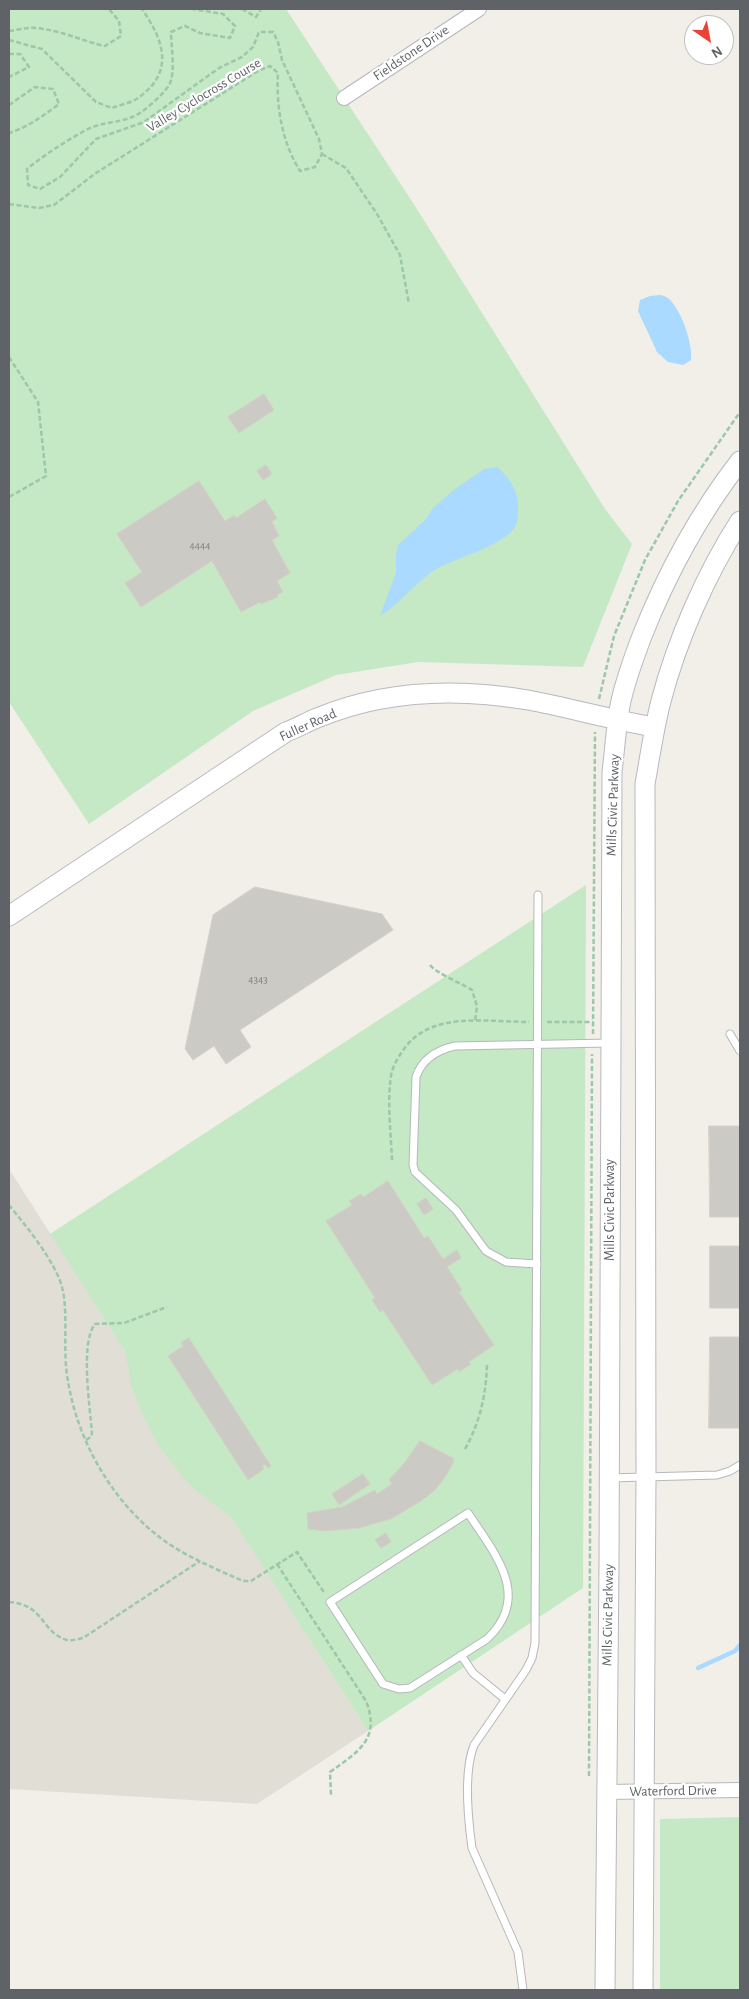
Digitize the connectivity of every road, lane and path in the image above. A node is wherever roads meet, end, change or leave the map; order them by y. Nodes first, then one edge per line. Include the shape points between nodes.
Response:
1 (109, 9) edge
2 (142, 9) edge
3 (193, 9) edge
4 (242, 9) edge
5 (261, 9) edge
6 (478, 9) edge
7 (9, 31) edge
8 (9, 40) edge
9 (9, 54) edge
10 (9, 77) edge
11 (344, 98) dead end
12 (9, 105) edge
13 (9, 133) edge
14 (322, 154) junction
15 (9, 204) edge
16 (409, 304) dead end
17 (9, 357) edge
18 (740, 412) edge
19 (740, 461) edge
20 (9, 497) edge
21 (740, 521) edge
22 (600, 696) dead end
23 (618, 721) junction
24 (655, 727) junction
25 (595, 736) dead end
26 (538, 895) dead end
27 (9, 916) edge
28 (430, 965) dead end
29 (475, 1022) dead end
30 (730, 1034) dead end
31 (602, 1043) junction
32 (537, 1044) junction
33 (740, 1051) edge
34 (9, 1205) edge
35 (537, 1264) junction
36 (167, 1307) dead end
37 (487, 1365) dead end
38 (86, 1440) junction
39 (465, 1449) dead end
40 (740, 1465) edge
41 (646, 1476) junction
42 (609, 1478) junction
43 (200, 1561) junction
44 (277, 1564) junction
45 (9, 1602) edge
46 (330, 1602) junction
47 (462, 1655) junction
48 (505, 1699) junction
49 (589, 1782) dead end
50 (740, 1790) edge
51 (644, 1791) junction
52 (606, 1792) junction
53 (331, 1795) dead end
54 (523, 1990) edge
55 (604, 1990) edge
56 (642, 1990) edge

1 - 7 path via 119,21 121,36 105,46 34,27
2 - 8 path via 154,26 162,52 159,77 137,98 112,108 96,102 42,49
3 - 14 path, Valley Cyclocross Course via 223,14 235,26 230,38 200,33 185,26 172,32 170,48 174,67 170,84 157,98 133,117 90,128 43,156 27,168 28,185 40,189 60,177 96,138 144,122 219,68 242,57 253,47 259,32 272,32 278,42 282,60 319,139
4 - 5 path via 256,17
6 - 11 street, Fieldstone Drive
9 - 10 path via 20,54 29,67
12 - 13 path via 35,87 53,89 59,104 42,117
14 - 15 path, Valley Cyclocross Course via 315,168 300,171 283,134 278,73 270,66 96,173 54,205 39,208
14 - 16 path via 346,168 377,214 400,255
17 - 20 path via 38,402 46,476
18 - 22 path via 678,501 645,560 614,636
19 - 23 main road, Mills Civic Parkway via 700,517 653,608 621,700
21 - 24 main road via 707,576 674,661
23 - 24 main road, Fuller Road
23 - 27 main road, Fuller Road via 528,700 454,692 411,694 358,704 286,732
23 - 31 main road, Mills Civic Parkway via 612,772
24 - 41 main road via 644,784
25 - 31 path
26 - 32 lane
28 - 29 path via 434,971 472,990 477,1006
30 - 33 lane
31 - 32 lane
31 - 42 main road, Mills Civic Parkway
31 - 49 path
32 - 35 lane
32 - 35 lane via 455,1046 441,1049 429,1058 416,1077 413,1164 415,1172 456,1210 486,1251 506,1262
34 - 38 path via 56,1271 62,1287 68,1381 73,1408
35 - 48 lane via 535,1643 526,1670
36 - 38 path via 124,1323 95,1324 90,1331 87,1348 92,1433
37 - 39 path via 480,1414
38 - 43 path via 99,1467 139,1518 168,1543
40 - 41 lane via 730,1472 716,1475
41 - 42 lane
41 - 51 main road
42 - 52 main road, Mills Civic Parkway
43 - 44 path via 243,1581 251,1581
43 - 45 path via 82,1638 63,1638 31,1607
44 - 46 path via 297,1552
44 - 53 path via 366,1701 371,1714 367,1740 359,1751 330,1772
46 - 47 lane via 383,1684 399,1689 410,1688
46 - 47 lane via 468,1513 504,1569 508,1598 507,1607 493,1633
47 - 48 lane via 473,1673
48 - 54 lane via 478,1737 470,1755 469,1830 478,1865 518,1952
50 - 51 street, Waterford Drive
51 - 52 street, Waterford Drive
51 - 56 main road
52 - 55 main road, Mills Civic Parkway

